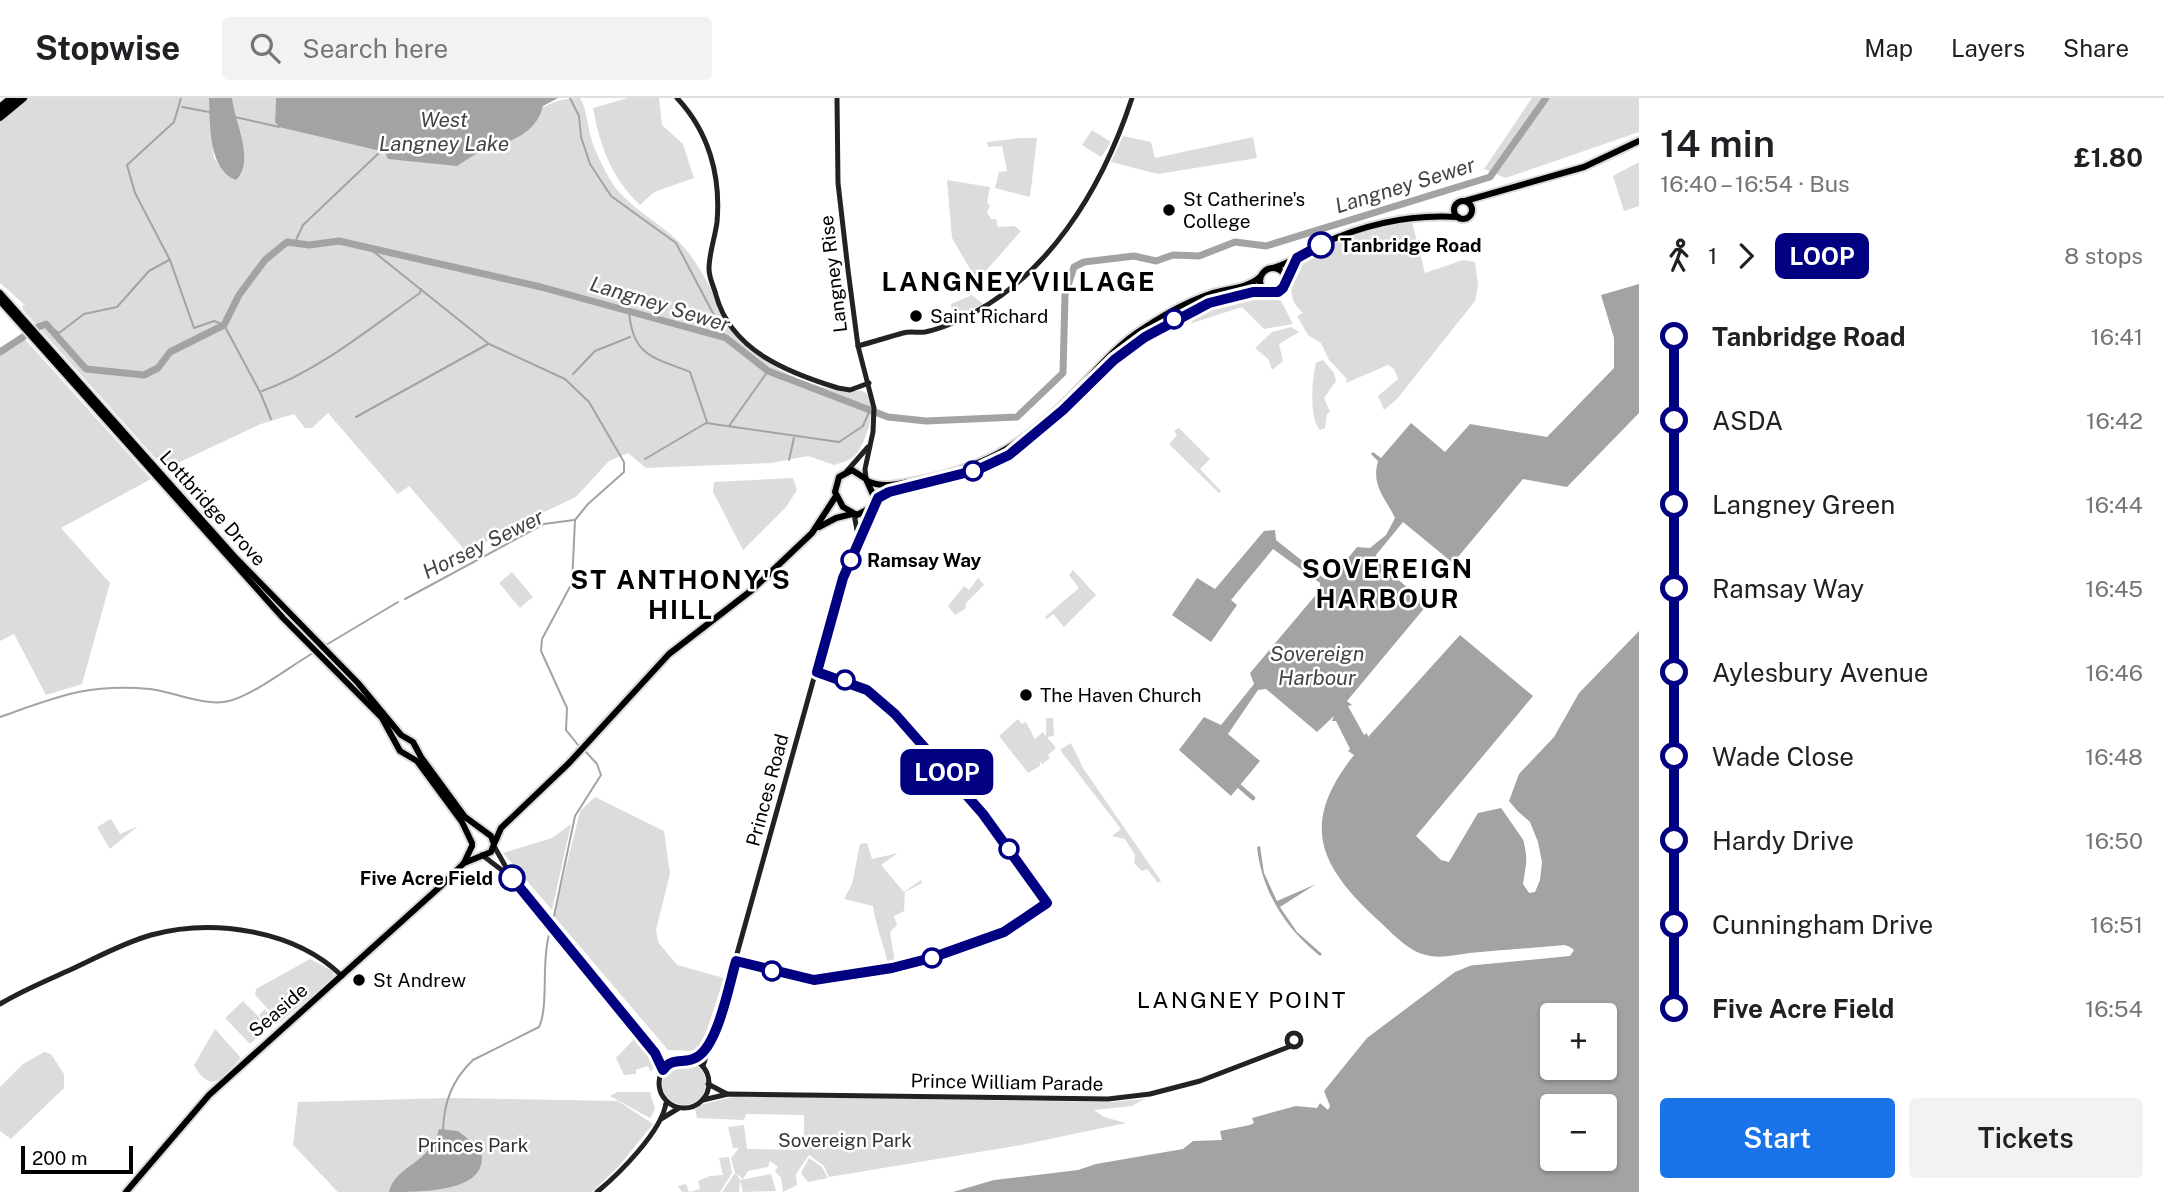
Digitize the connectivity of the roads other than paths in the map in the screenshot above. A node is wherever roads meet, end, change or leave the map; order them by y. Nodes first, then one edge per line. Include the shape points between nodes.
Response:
1 (12, 98) edge
2 (23, 98) edge
3 (677, 98) edge
4 (837, 98) edge
5 (1132, 98) edge
6 (0, 108) edge
7 (0, 117) edge
8 (1639, 141) edge
9 (1484, 195) junction
10 (1465, 201) junction
11 (1455, 206) junction
12 (1471, 210) junction
13 (1439, 215) junction
14 (1458, 217) junction
15 (1297, 258) junction
16 (1273, 268) junction
17 (1260, 277) junction
18 (1285, 279) junction
19 (1267, 292) junction
20 (0, 293) edge
21 (0, 301) edge
22 (858, 346) junction
23 (870, 383) junction
24 (870, 443) junction
25 (847, 471) junction
26 (867, 480) junction
27 (836, 496) junction
28 (874, 505) junction
29 (853, 514) junction
30 (817, 528) junction
31 (859, 541) junction
32 (406, 738) junction
33 (399, 745) junction
34 (415, 746) junction
35 (406, 755) junction
36 (501, 828) junction
37 (484, 833) junction
38 (472, 845) junction
39 (494, 845) junction
40 (481, 855) junction
41 (464, 863) junction
42 (512, 878) junction
43 (342, 976) junction
44 (0, 1004) edge
45 (1289, 1043) dead end
46 (707, 1048) junction
47 (655, 1053) junction
48 (692, 1060) junction
49 (671, 1061) junction
50 (703, 1066) junction
51 (663, 1070) junction
52 (708, 1084) junction
53 (728, 1094) junction
54 (703, 1100) junction
55 (666, 1102) junction
56 (679, 1108) junction
57 (660, 1119) junction
58 (126, 1192) edge
59 (597, 1192) edge

1 - 6 highway
2 - 7 highway
3 - 23 street via 701,129 714,168 719,198 709,273 728,322 774,365 838,388 850,390
4 - 22 street, Langney Rise via 838,183
5 - 22 street via 1097,183 1059,237 1018,282 955,322
8 - 9 main road via 1584,167
9 - 10 main road
9 - 12 main road
10 - 11 main road
10 - 12 main road
11 - 13 main road
11 - 14 main road
12 - 14 main road via 1466,218
13 - 14 main road
13 - 15 main road via 1373,225
15 - 16 main road
15 - 18 main road
16 - 17 main road
16 - 18 main road
17 - 19 main road
17 - 26 main road via 1248,286 1195,299 1141,330 1053,414 995,457 954,472 890,486
18 - 19 main road via 1281,290
19 - 28 main road via 1209,303 1145,337 1019,448 996,462 889,492
20 - 32 main road, Lottbridge Drove via 234,556 358,682
21 - 33 main road, Lottbridge Drove via 283,618 382,718
22 - 23 street, Langney Rise
23 - 24 street, Langney Rise via 874,408
24 - 25 street
24 - 26 street, Langney Rise
25 - 26 main road via 859,472
25 - 27 main road via 836,482
26 - 28 main road
27 - 29 main road
27 - 30 main road
28 - 29 main road
28 - 31 street, Princes Road
29 - 30 main road
29 - 31 street
30 - 36 main road via 752,590 672,652
31 - 46 street, Princes Road via 834,606
32 - 33 main road
32 - 34 main road
33 - 35 main road
34 - 35 main road
34 - 37 main road via 465,817
35 - 38 main road via 417,761 462,822
36 - 37 main road
36 - 39 main road
37 - 38 main road via 475,836
37 - 39 main road
38 - 40 main road
38 - 41 main road, Seaside
39 - 40 main road via 491,852
39 - 42 street
40 - 41 main road, Seaside
40 - 42 street
41 - 43 main road, Seaside
42 - 47 street
43 - 44 street via 296,946 237,929 171,930 128,942
43 - 58 main road, Seaside via 209,1095
45 - 53 street, Prince William Parade via 1200,1081 1108,1100
46 - 48 street
46 - 50 street, Princes Road
47 - 49 street
47 - 51 street
48 - 49 street
48 - 50 street
49 - 51 street
50 - 52 street
51 - 55 street via 659,1088
52 - 53 street, Prince William Parade
52 - 54 street
53 - 54 street, Prince William Parade
54 - 56 street
55 - 56 street
55 - 57 street
56 - 57 street
57 - 59 street via 636,1153

